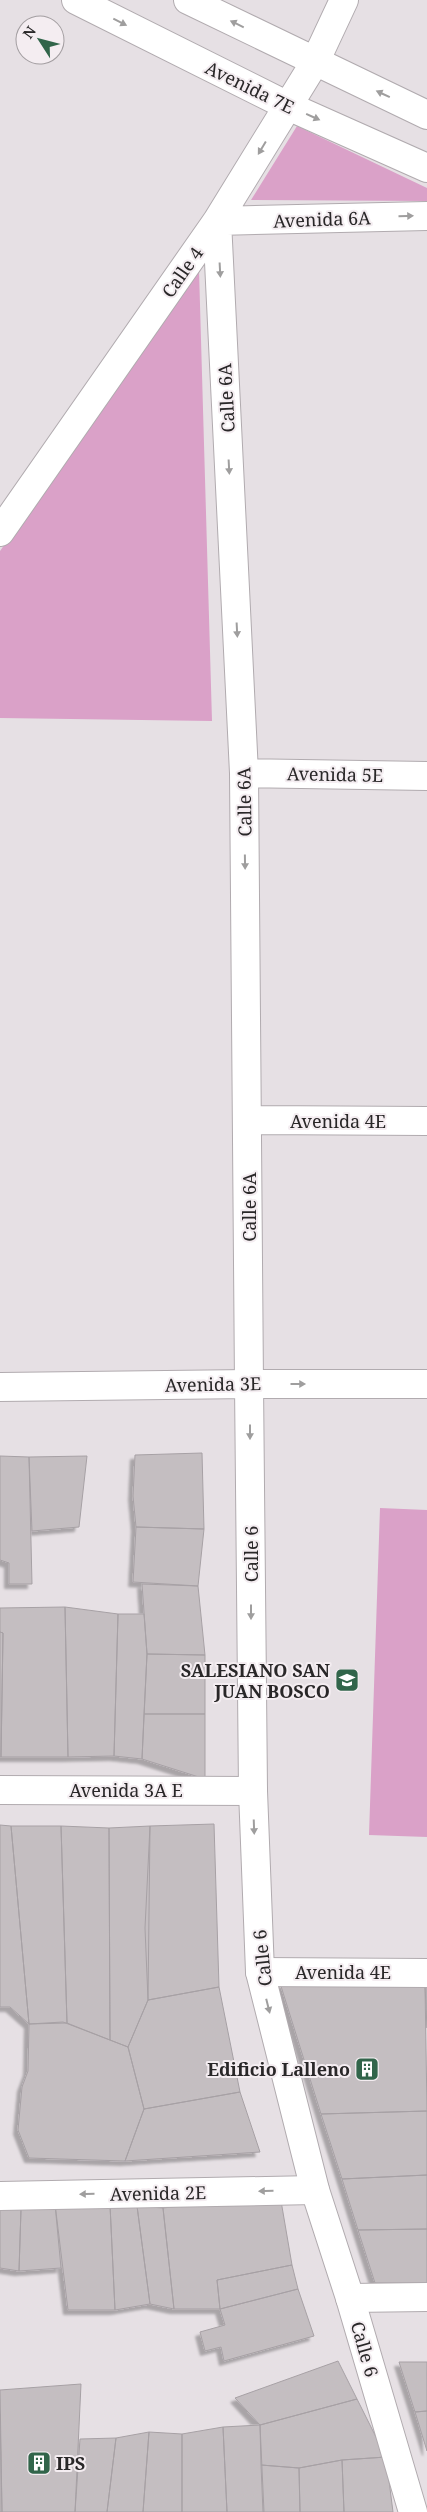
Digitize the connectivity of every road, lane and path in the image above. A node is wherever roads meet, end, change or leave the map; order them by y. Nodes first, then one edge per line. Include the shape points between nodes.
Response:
1 (76, 0) edge
2 (188, 0) edge
3 (344, 0) edge
4 (315, 62) junction
5 (288, 106) junction
6 (427, 115) edge
7 (427, 168) edge
8 (427, 216) edge
9 (217, 222) junction
10 (0, 532) edge
11 (244, 772) junction
12 (427, 776) edge
13 (248, 1120) junction
14 (427, 1121) edge
15 (250, 1384) junction
16 (427, 1384) edge
17 (0, 1387) edge
18 (0, 1790) edge
19 (253, 1791) junction
20 (260, 1972) junction
21 (427, 1973) edge
22 (315, 2190) junction
23 (0, 2196) edge
24 (427, 2297) edge
25 (350, 2298) junction
26 (413, 2512) edge

1 -> 5 street, Avenida 7E
4 -> 2 street
3 - 4 street, Calle 4
4 - 5 street, Calle 4
6 -> 4 street
5 -> 7 street, Avenida 7E
5 -> 9 street, Calle 4
9 -> 8 street, Avenida 6A
9 - 10 street, Calle 4
9 -> 11 street, Calle 6A
11 - 12 street, Avenida 5E
11 -> 13 street, Calle 6A
13 - 14 street, Avenida 4E
13 - 15 street, Calle 6A
15 -> 16 street, Avenida 3E
15 - 17 street, Avenida 3E
15 -> 19 street, Calle 6
18 - 19 street, Avenida 3A E
19 -> 20 street, Calle 6
20 - 21 street, Avenida 4E
20 -> 22 street, Calle 6
22 -> 23 street, Avenida 2E
22 - 25 street, Calle 6
24 - 25 street
25 - 26 street, Calle 6

